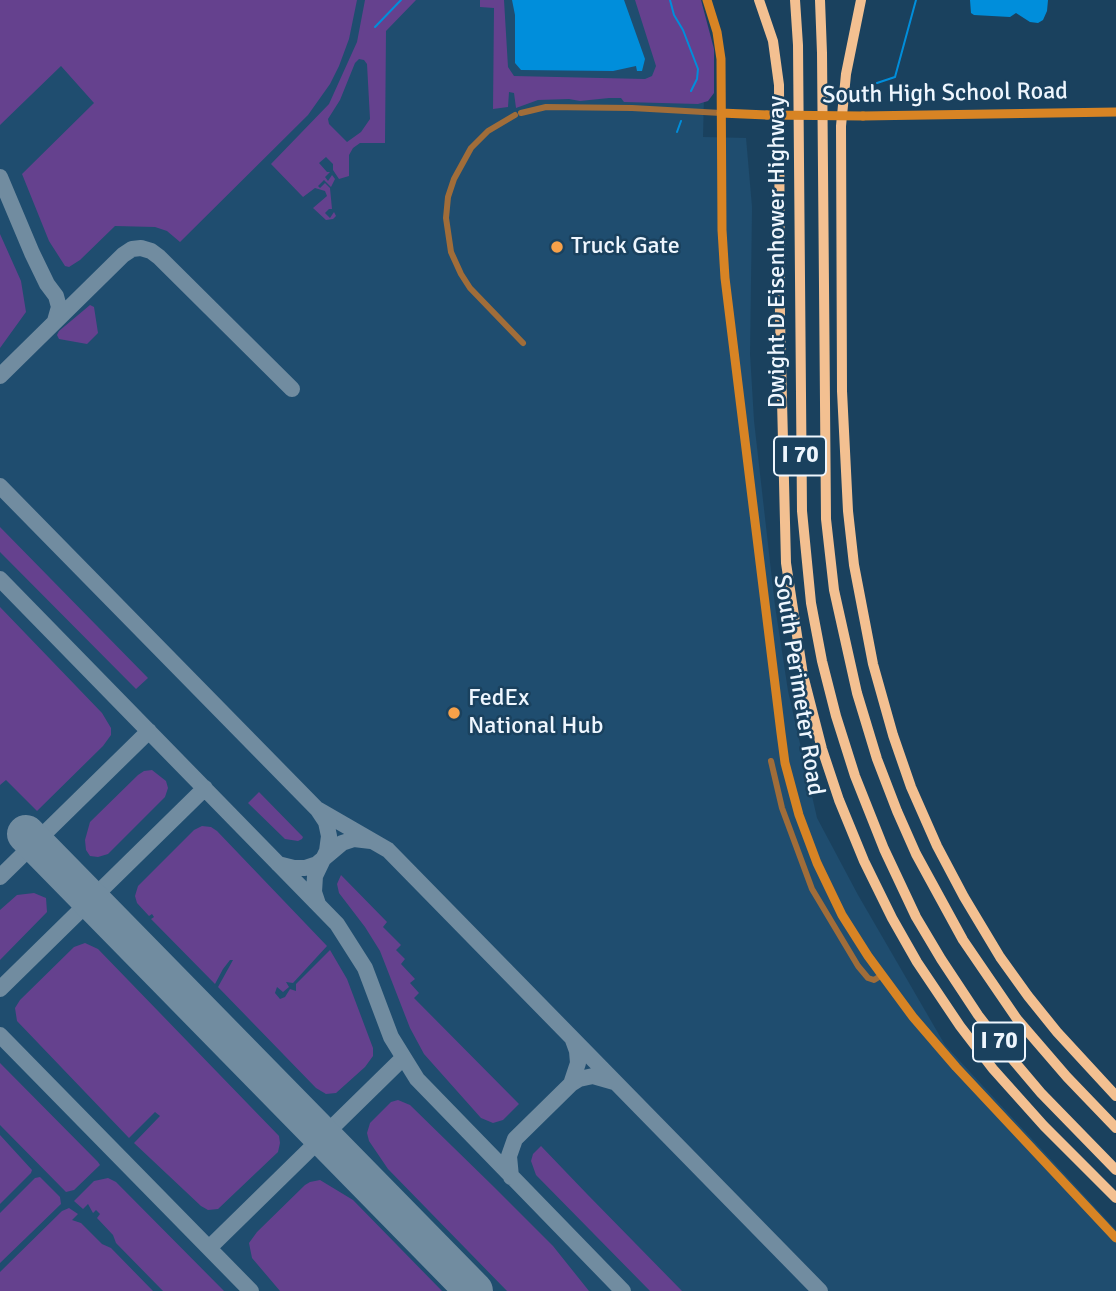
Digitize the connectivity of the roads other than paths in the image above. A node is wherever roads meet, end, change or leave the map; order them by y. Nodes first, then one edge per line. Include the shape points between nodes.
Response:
1 (707, 0) edge
2 (759, 0) edge
3 (795, 0) edge
4 (820, 0) edge
5 (864, 0) edge
6 (1116, 112) edge
7 (721, 113) junction
8 (523, 342) dead end
9 (771, 761) dead end
10 (882, 975) junction
11 (1116, 1096) edge
12 (1116, 1128) edge
13 (1116, 1170) edge
14 (1116, 1198) edge
15 (1116, 1238) edge

1 - 7 street via 719,42
2 - 14 highway via 773,41 779,85 786,562 803,675 822,749 864,861 917,962 1001,1079
3 - 13 highway, Dwight D Eisenhower Highway / I 70 via 802,510 811,603 836,716 884,849 941,959 1008,1054
4 - 12 highway, Dwight D Eisenhower Highway / I 70 via 826,506 836,603 856,693 897,811 958,931 1017,1019
5 - 11 highway via 851,46 841,126 842,424 853,556 873,664 911,787 964,897 1028,996
6 - 7 street, South High School Road, bridge
7 - 8 street via 539,107 488,131 471,148 448,197 451,252 470,288
7 - 10 street, South Perimeter Road via 725,278 785,763 817,863 846,922
9 - 10 street via 782,808 812,889 858,967 874,980
10 - 15 street, South Perimeter Road via 956,1067

